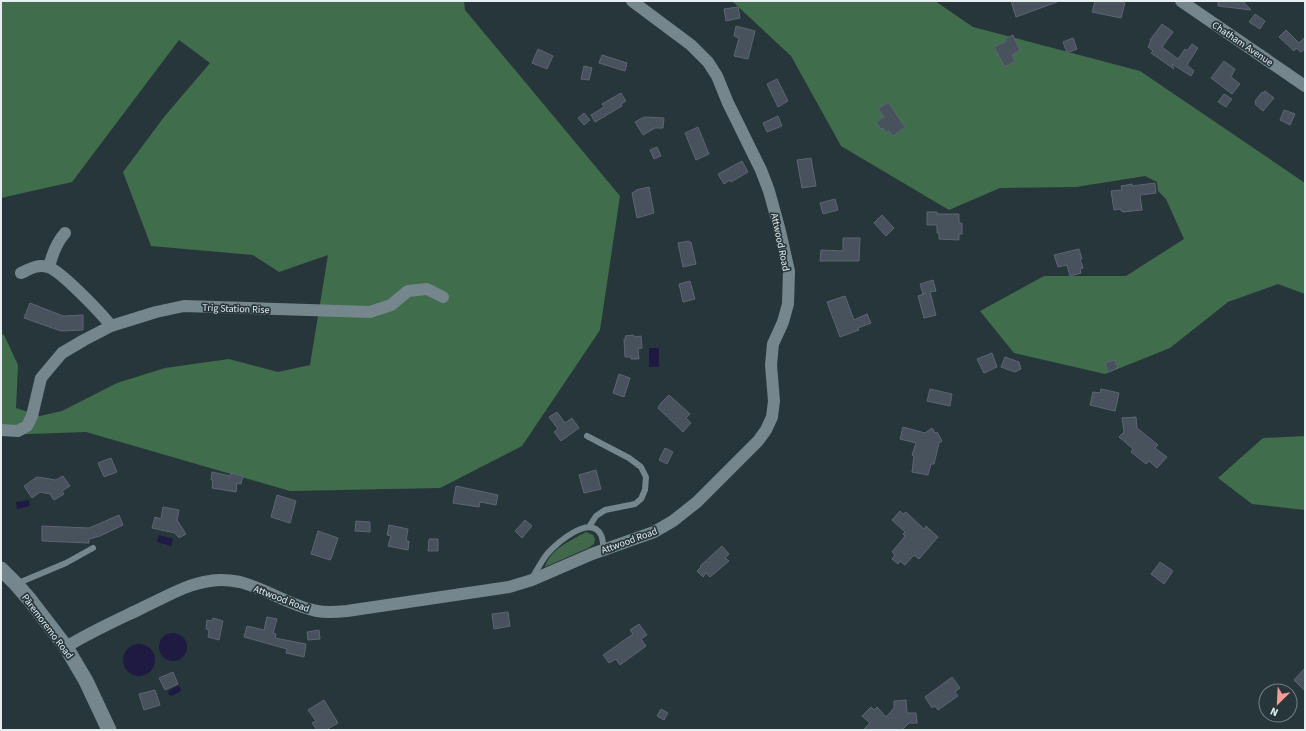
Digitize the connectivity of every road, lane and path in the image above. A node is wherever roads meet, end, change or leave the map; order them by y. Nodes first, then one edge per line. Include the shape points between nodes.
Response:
1 (632, 1) edge
2 (1180, 1) edge
3 (1305, 86) edge
4 (65, 233) dead end
5 (49, 267) junction
6 (21, 273) dead end
7 (443, 297) dead end
8 (111, 326) junction
9 (1, 430) edge
10 (587, 436) dead end
11 (589, 527) junction
12 (93, 548) dead end
13 (604, 550) junction
14 (1, 569) edge
15 (532, 580) junction
16 (16, 584) junction
17 (66, 647) junction
18 (109, 730) edge

1 - 13 street, Attwood Road via 691,45 708,62 717,76 770,192 789,271 788,304 774,344 771,365 774,401 772,417 758,441 697,502 673,521 654,532
2 - 3 street, Chatham Avenue
4 - 5 street via 53,253
5 - 6 street via 37,266
5 - 8 street via 67,281
7 - 8 street, Trig Station Rise via 427,289 408,291 391,305 370,312 184,306
8 - 9 street, Trig Station Rise via 62,353 41,378 27,426 18,431
10 - 11 lane via 629,458 641,468 646,477 645,490 635,504 605,510 596,516
11 - 13 lane via 599,532
11 - 15 lane via 574,532 560,541 548,554
12 - 16 lane via 66,563
13 - 15 street, Attwood Road
14 - 16 street, Pāremoremo Road
15 - 17 street, Attwood Road via 485,591 332,612 319,612 301,607 240,582 210,581 187,587
16 - 17 street, Pāremoremo Road
17 - 18 street, Pāremoremo Road via 86,681

